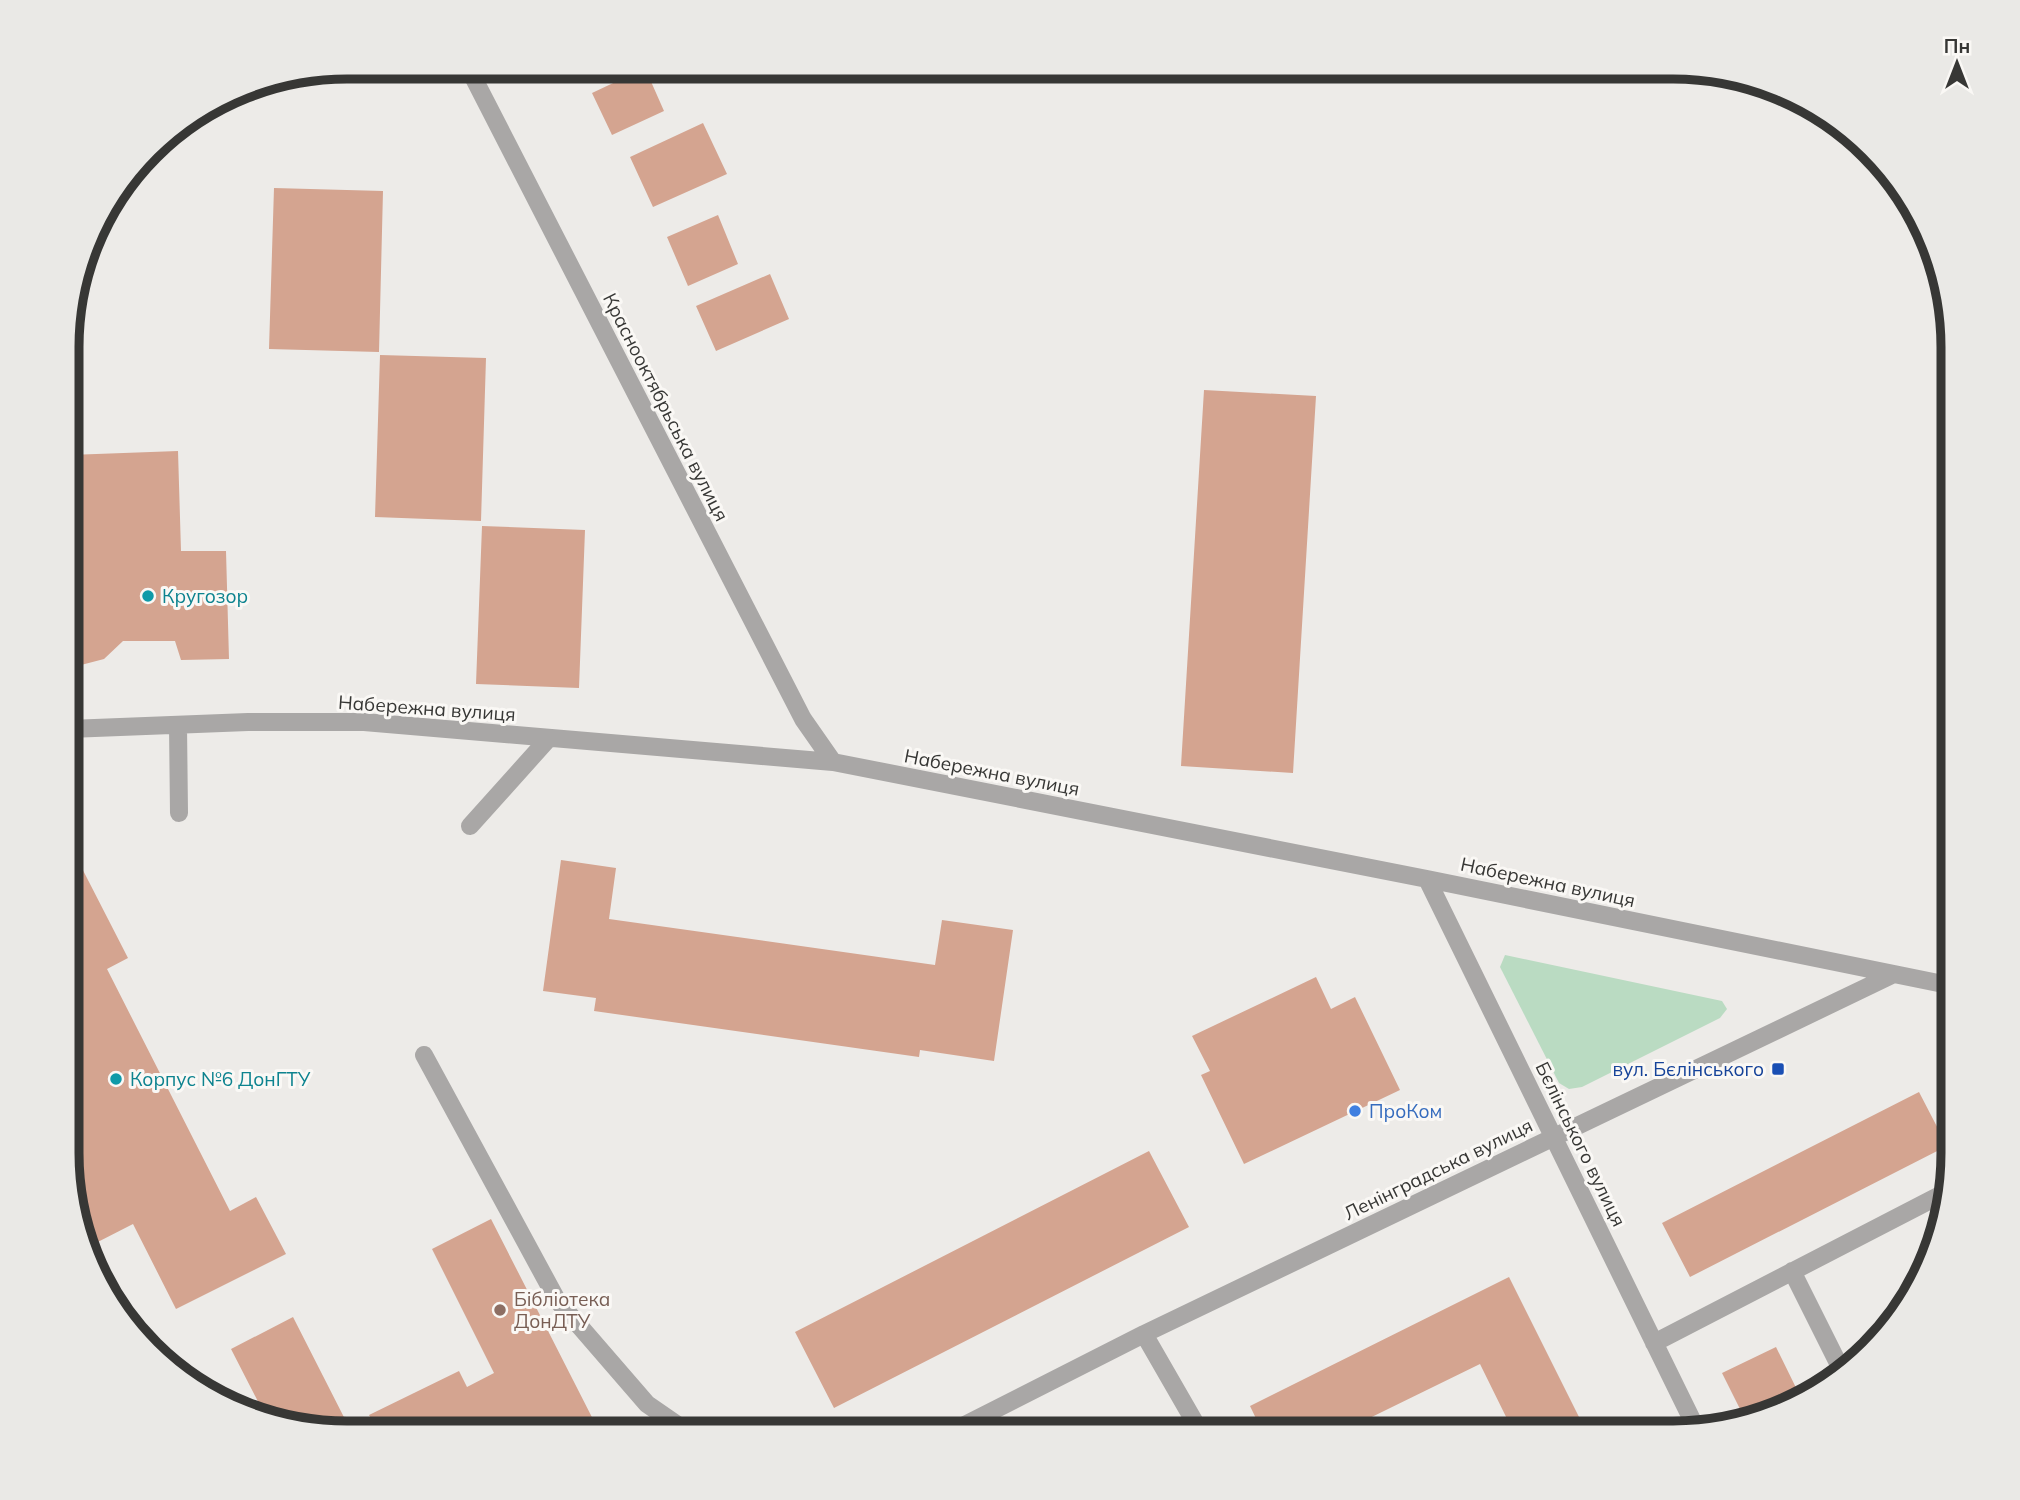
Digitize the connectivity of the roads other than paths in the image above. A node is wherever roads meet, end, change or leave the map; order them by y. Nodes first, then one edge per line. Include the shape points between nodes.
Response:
1 (475, 79) edge
2 (178, 725) junction
3 (79, 729) edge
4 (549, 738) junction
5 (833, 762) junction
6 (179, 813) dead end
7 (470, 826) dead end
8 (1427, 879) junction
9 (1894, 974) junction
10 (1941, 984) edge
11 (424, 1055) dead end
12 (1555, 1136) junction
13 (1938, 1196) edge
14 (1792, 1271) junction
15 (1144, 1334) junction
16 (1654, 1343) junction
17 (1839, 1364) edge
18 (672, 1421) edge
19 (973, 1421) edge
20 (1194, 1421) edge
21 (1692, 1421) edge

1 - 5 street, Краснооктябрьська вулиця via 803,719
2 - 3 street, Набережна вулиця
2 - 4 street, Набережна вулиця via 364,722
2 - 6 street
4 - 5 street, Набережна вулиця
4 - 7 street
5 - 8 street, Набережна вулиця
8 - 9 street, Набережна вулиця
8 - 12 street, Бєлінського вулиця
9 - 10 street
9 - 12 street, Ленінградська вулиця
11 - 18 street via 557,1300 647,1404
12 - 15 street, Ленінградська вулиця
12 - 16 street, Бєлінського вулиця
13 - 14 street
14 - 16 street
14 - 17 street
15 - 19 street, Ленінградська вулиця
15 - 20 street
16 - 21 street, Бєлінського вулиця

